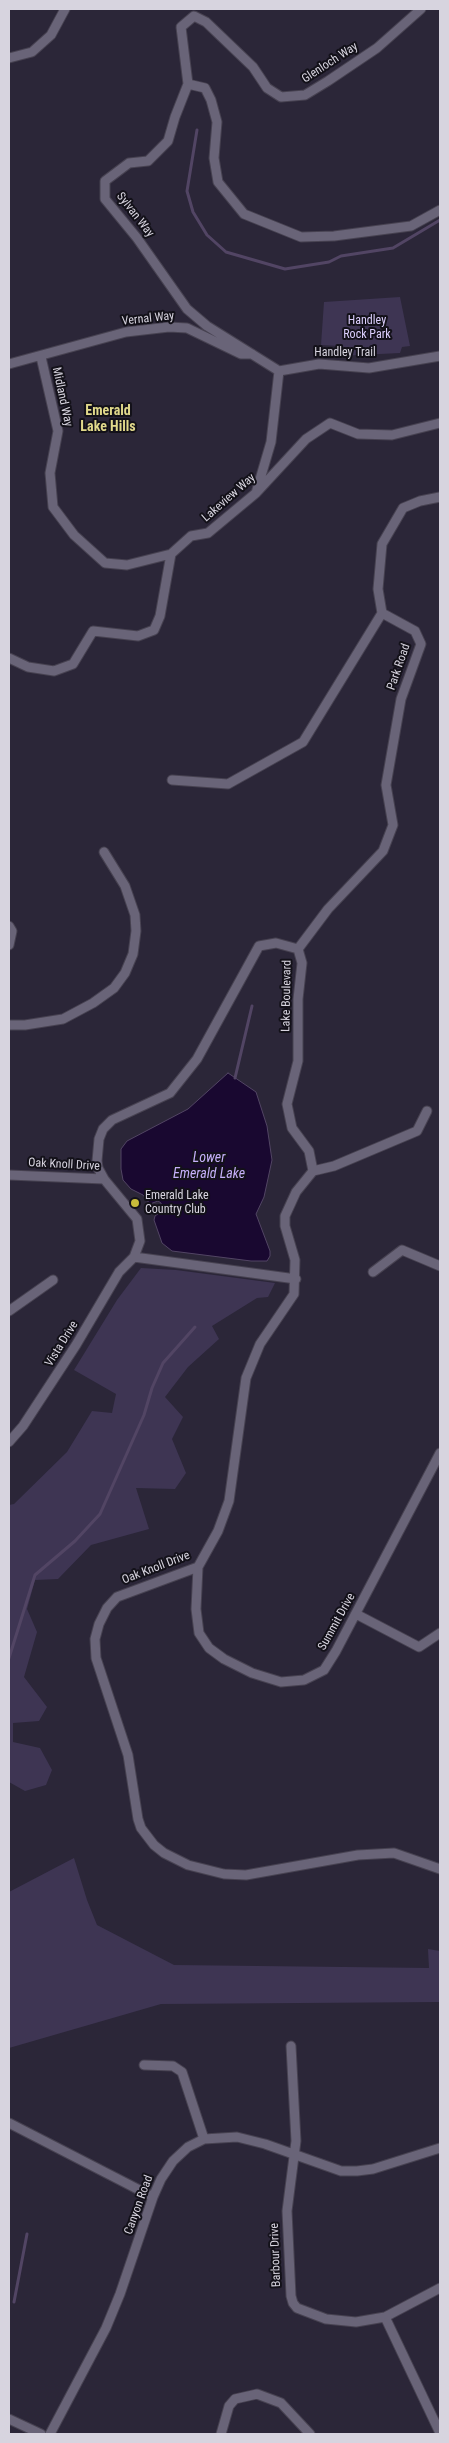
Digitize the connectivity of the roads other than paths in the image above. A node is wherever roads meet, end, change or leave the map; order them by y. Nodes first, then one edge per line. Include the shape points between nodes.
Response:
1 (65, 9) edge
2 (421, 9) edge
3 (9, 58) edge
4 (188, 84) junction
5 (440, 210) edge
6 (254, 354) junction
7 (440, 356) edge
8 (41, 357) junction
9 (9, 364) edge
10 (279, 371) junction
11 (440, 423) edge
12 (256, 492) junction
13 (440, 497) edge
14 (171, 554) junction
15 (382, 612) junction
16 (9, 658) edge
17 (172, 780) dead end
18 (104, 852) dead end
19 (9, 926) edge
20 (9, 945) edge
21 (298, 949) junction
22 (9, 1026) edge
23 (427, 1111) dead end
24 (313, 1171) junction
25 (9, 1175) edge
26 (104, 1179) junction
27 (134, 1257) junction
28 (440, 1266) edge
29 (372, 1272) dead end
30 (296, 1279) junction
31 (53, 1280) dead end
32 (9, 1311) edge
33 (9, 1442) edge
34 (440, 1456) edge
35 (198, 1567) junction
36 (356, 1614) junction
37 (440, 1633) edge
38 (440, 1868) edge
39 (291, 2046) dead end
40 (144, 2065) dead end
41 (9, 2123) edge
42 (204, 2138) junction
43 (440, 2148) edge
44 (294, 2155) junction
45 (153, 2197) junction
46 (440, 2288) edge
47 (385, 2316) junction
48 (9, 2419) edge
49 (440, 2433) edge
50 (41, 2434) edge
51 (50, 2434) edge
52 (221, 2434) edge
53 (310, 2434) edge

1 - 3 street via 51,35 32,52
2 - 4 street, Glenloch Way via 377,48 328,81 305,95 281,97 267,88 253,67 206,22 194,16 181,27
4 - 5 street via 205,88 211,100 217,122 214,158 218,182 244,214 301,237 411,226
4 - 6 street, Sylvan Way via 168,141 148,161 129,163 105,181 106,199 187,309 207,326
6 - 8 street, Vernal Way via 241,354 187,328 169,328 126,332
6 - 10 street, Vernal Way
7 - 10 street, Handley Trail via 369,368 319,364
8 - 9 street, Vernal Way
8 - 14 street, Midland Way via 58,431 50,472 54,507 74,535 106,563 127,565
10 - 12 street via 270,442
11 - 12 street, Lakeview Way via 392,435 358,434 330,422 306,439
12 - 14 street, Lakeview Way via 208,533 191,536
13 - 15 street via 420,500 403,508 382,544 378,589
14 - 16 street via 160,616 154,630 138,636 93,631 73,664 54,671 28,667
15 - 17 street via 302,742 228,784
15 - 21 street, Park Road via 415,631 421,644 401,699 386,785 393,825 383,851 328,908
18 - 22 street via 125,886 135,915 133,954 125,973 114,988 63,1019
19 - 20 street via 12,931
21 - 24 street, Lake Boulevard via 302,963 298,999 298,1061 287,1104 292,1128 309,1151
21 - 26 street, Lake Boulevard via 276,943 259,946 197,1060 170,1093 112,1120 103,1129 97,1161
23 - 24 street via 417,1131 334,1166
24 - 30 street via 296,1192 285,1216
25 - 26 street, Oak Knoll Drive
26 - 27 street, Oak Knoll Drive via 137,1220 140,1241
27 - 30 street
27 - 33 street, Vista Drive via 119,1272 76,1345
28 - 29 street via 402,1250
30 - 35 street, Oak Knoll Drive via 292,1299 260,1344 246,1378 229,1501 218,1531
31 - 32 street
34 - 36 street, Summit Drive
35 - 36 street, Summit Drive via 196,1609 199,1633 209,1648 252,1673 281,1682 304,1680 324,1670
35 - 38 street, Oak Knoll Drive via 117,1597 107,1608 95,1639 96,1658 128,1755 136,1813 141,1828 154,1845 188,1865 218,1874 246,1875 358,1855 394,1853
36 - 37 street via 419,1647
39 - 44 street, Barbour Drive
40 - 42 street via 174,2066 182,2072
41 - 45 street
42 - 44 street via 237,2138
42 - 45 street, Canyon Road via 172,2161
43 - 44 street via 357,2171 341,2170
44 - 47 street, Barbour Drive via 287,2210 293,2303 297,2308 326,2319 356,2322
45 - 51 street, Canyon Road via 128,2276 109,2320
46 - 47 street, Barbour Drive
47 - 49 street
48 - 50 street
52 - 53 street via 229,2406 235,2399 257,2394 281,2403

